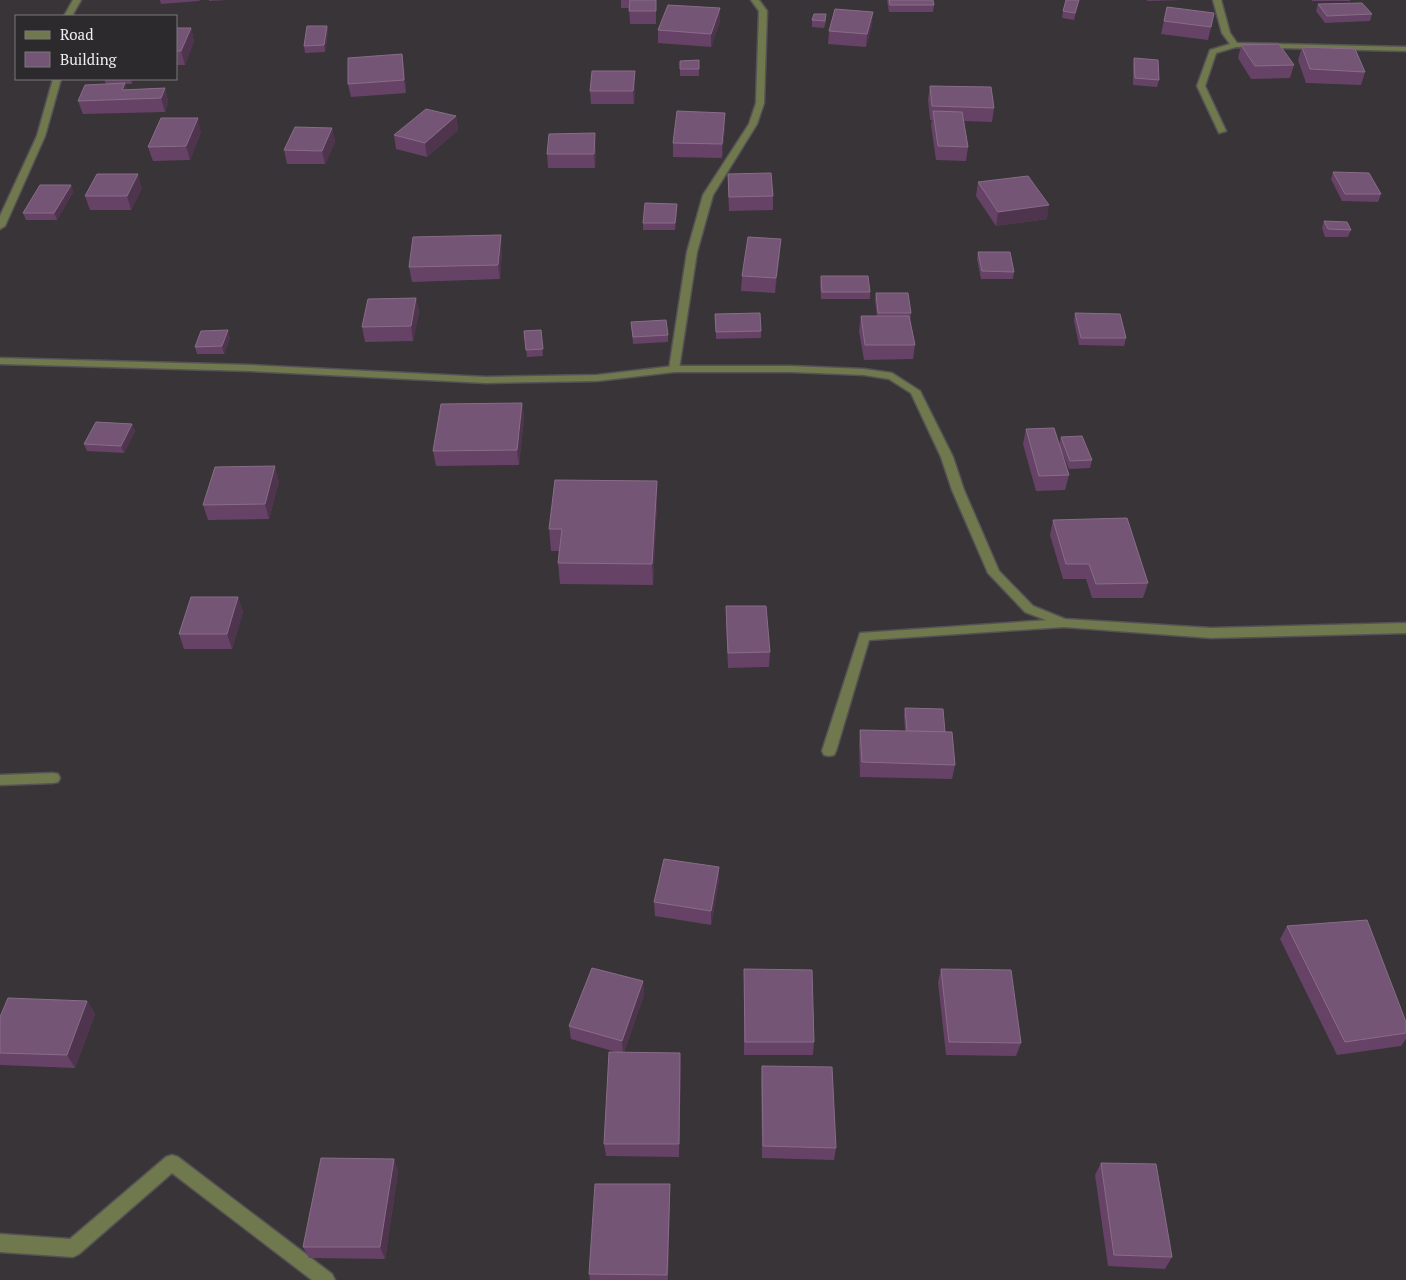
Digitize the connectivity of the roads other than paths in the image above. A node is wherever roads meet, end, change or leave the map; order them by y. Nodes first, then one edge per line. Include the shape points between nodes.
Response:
1 (77, 0) edge
2 (755, 0) edge
3 (1217, 0) edge
4 (69, 15) edge
5 (1236, 45) junction
6 (1406, 49) edge
7 (57, 80) edge
8 (1222, 131) dead end
9 (0, 226) edge
10 (0, 361) edge
11 (674, 369) junction
12 (1064, 623) junction
13 (1406, 628) edge
14 (829, 751) dead end
15 (54, 778) dead end
16 (0, 780) edge
17 (0, 1243) edge
18 (326, 1280) edge

1 - 4 street
2 - 11 street via 763,11 760,102 753,124 708,195 692,252
3 - 5 street via 1226,33
5 - 6 street
5 - 8 street via 1213,52 1201,86
7 - 9 street via 54,100 25,175
10 - 11 street via 251,368 486,380 597,378
11 - 12 street via 791,369 892,376 915,391 947,456 994,573 1028,609
12 - 13 street via 1212,633
12 - 14 street via 864,636
15 - 16 street
17 - 18 street via 73,1248 172,1163

